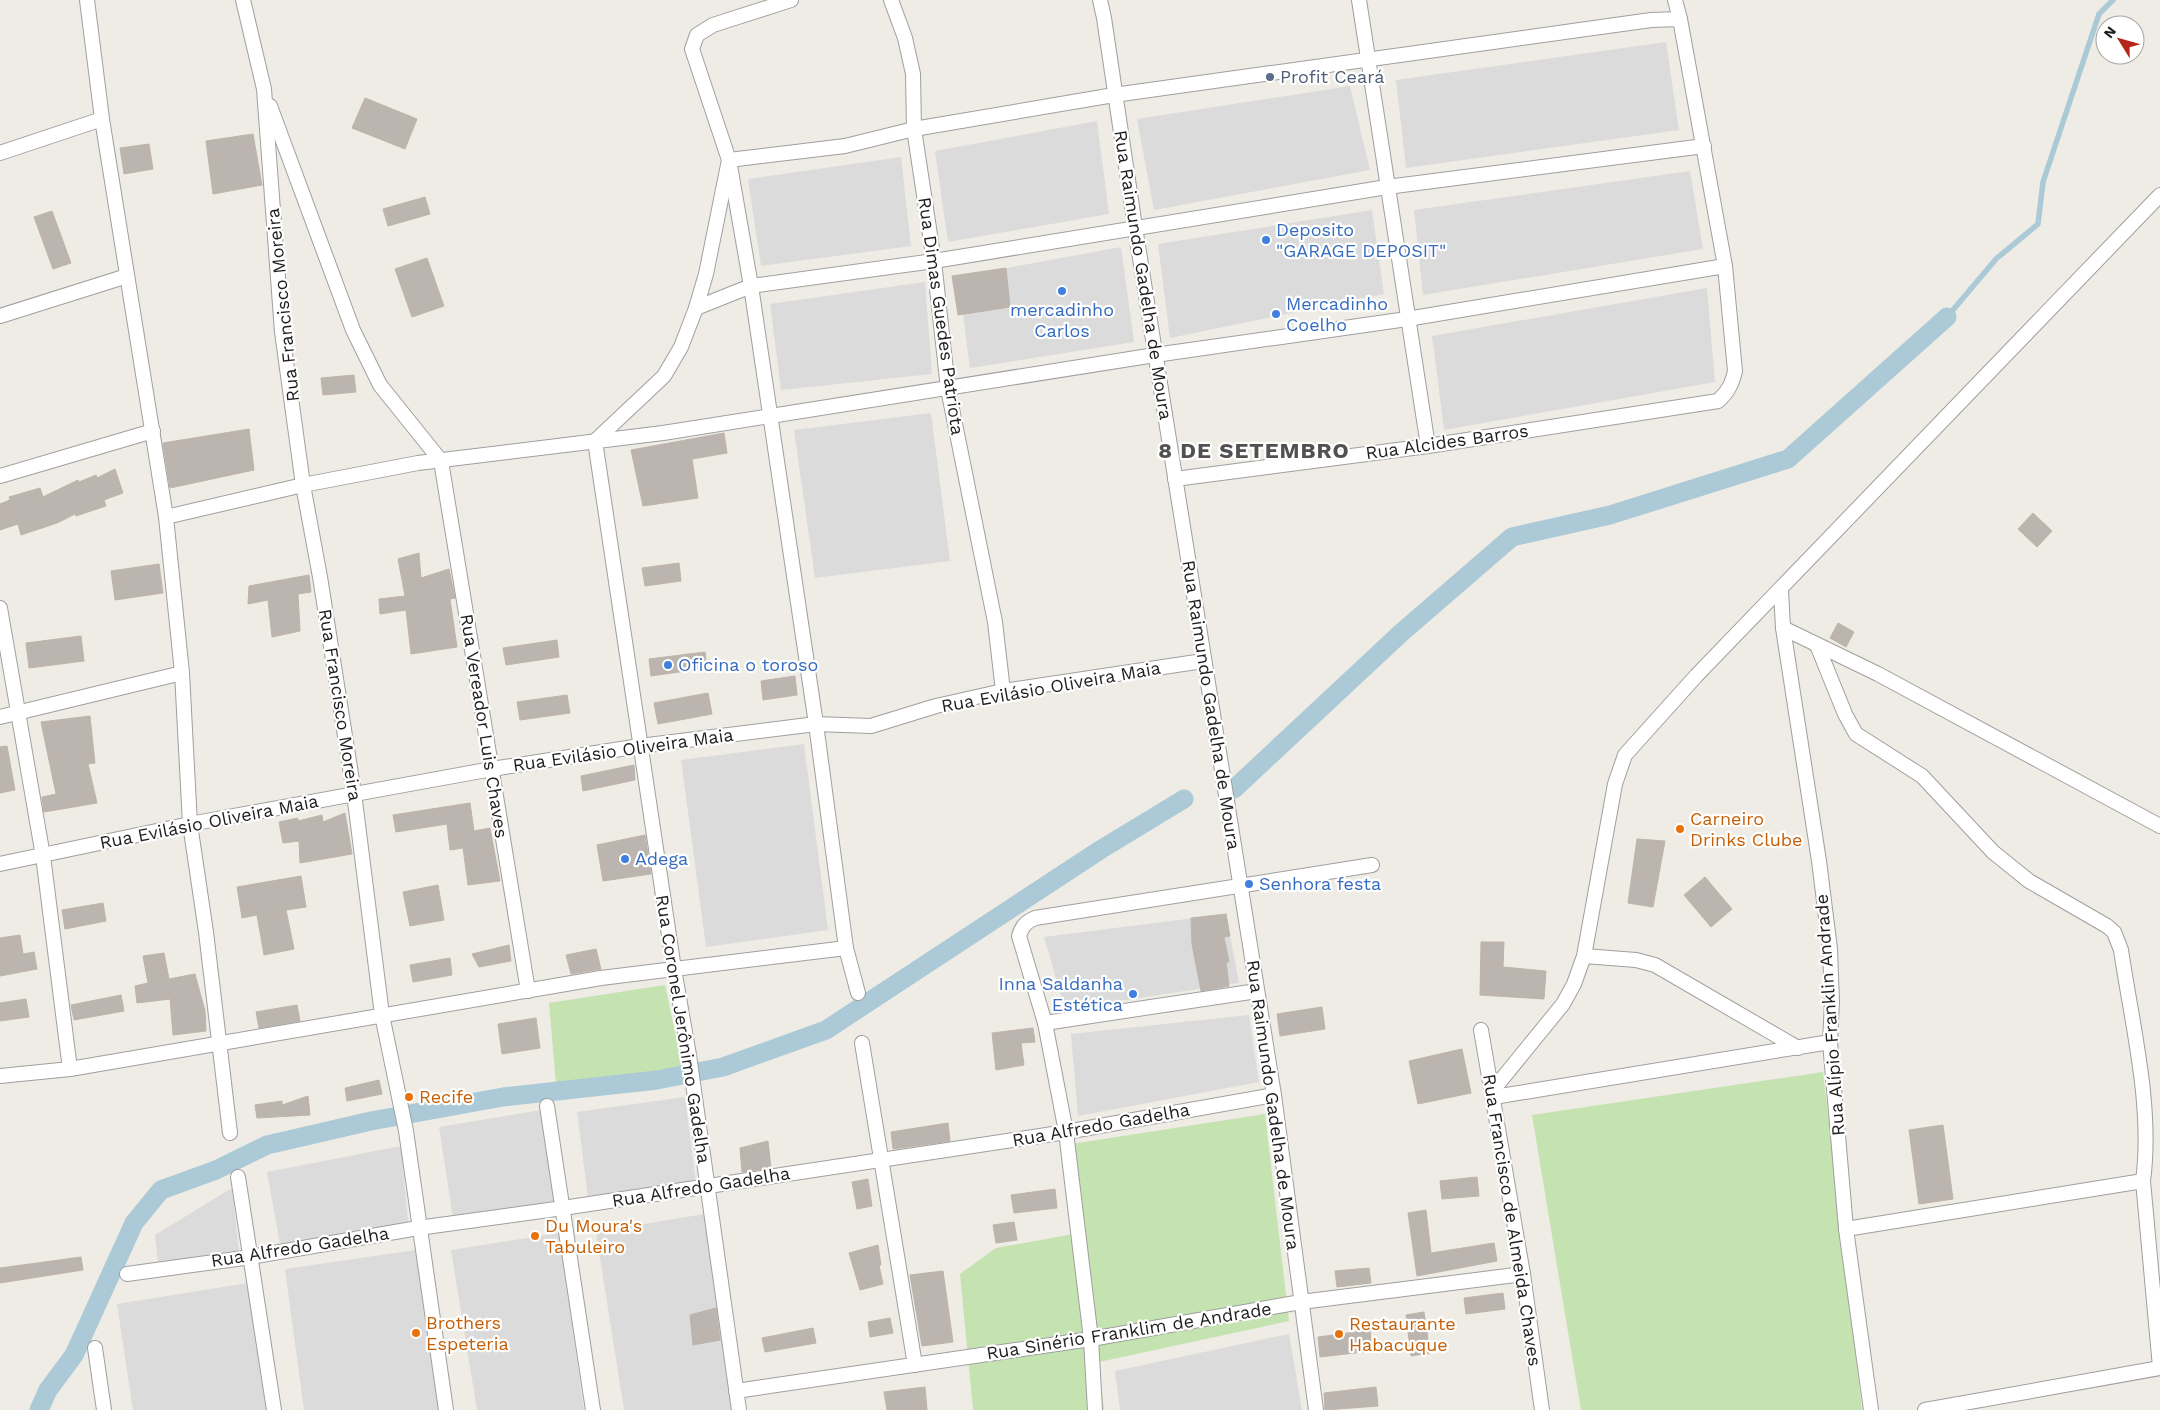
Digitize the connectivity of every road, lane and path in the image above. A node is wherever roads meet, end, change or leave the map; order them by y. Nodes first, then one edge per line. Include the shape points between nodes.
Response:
1 (88, 0) edge
2 (243, 0) edge
3 (791, 0) edge
4 (891, 0) edge
5 (1100, 0) edge
6 (1359, 0) edge
7 (1675, 0) edge
8 (1680, 19) junction
9 (1369, 60) junction
10 (264, 89) junction
11 (1114, 95) junction
12 (102, 119) junction
13 (914, 129) junction
14 (1704, 146) junction
15 (0, 153) edge
16 (728, 160) junction
17 (1387, 187) junction
18 (2160, 195) edge
19 (1135, 227) junction
20 (934, 261) junction
21 (1725, 266) junction
22 (126, 276) junction
23 (751, 286) junction
24 (696, 308) junction
25 (0, 316) edge
26 (1407, 319) junction
27 (1155, 355) junction
28 (948, 389) junction
29 (768, 414) junction
30 (154, 431) junction
31 (595, 441) junction
32 (1428, 446) junction
33 (441, 461) junction
34 (0, 476) edge
35 (1175, 479) junction
36 (304, 485) junction
37 (166, 517) junction
38 (1781, 591) junction
39 (0, 608) edge
40 (1783, 628) junction
41 (1817, 645) junction
42 (1204, 661) junction
43 (182, 673) junction
44 (1003, 691) junction
45 (20, 713) junction
46 (0, 717) edge
47 (816, 724) junction
48 (640, 746) junction
49 (492, 769) junction
50 (354, 793) junction
51 (190, 824) junction
52 (2160, 826) edge
53 (43, 856) junction
54 (0, 864) edge
55 (1372, 865) dead end
56 (1239, 885) junction
57 (846, 948) junction
58 (1584, 956) junction
59 (674, 969) junction
60 (528, 991) junction
61 (1257, 991) junction
62 (858, 994) dead end
63 (382, 1015) junction
64 (1045, 1023) junction
65 (1481, 1030) dead end
66 (862, 1042) dead end
67 (1830, 1042) junction
68 (219, 1044) junction
69 (1798, 1048) junction
70 (70, 1069) junction
71 (0, 1076) edge
72 (1493, 1094) junction
73 (1274, 1095) junction
74 (547, 1106) dead end
75 (1066, 1132) junction
76 (230, 1133) dead end
77 (881, 1160) junction
78 (238, 1177) dead end
79 (2143, 1182) junction
80 (707, 1186) junction
81 (563, 1208) junction
82 (418, 1228) junction
83 (1846, 1229) junction
84 (251, 1257) junction
85 (127, 1274) dead end
86 (1523, 1274) junction
87 (1301, 1302) junction
88 (1091, 1339) junction
89 (95, 1348) dead end
90 (915, 1365) junction
91 (2160, 1367) edge
92 (736, 1391) junction
93 (104, 1410) edge
94 (274, 1410) edge
95 (446, 1410) edge
96 (593, 1410) edge
97 (739, 1410) edge
98 (1095, 1410) edge
99 (1316, 1410) edge
100 (1542, 1410) edge
101 (1871, 1410) edge
102 (1925, 1410) edge

1 - 12 street
2 - 10 street, Rua Francisco Moreira
3 - 16 street via 714,25 697,35 693,42 692,49
4 - 13 street, Rua Dimas Guedes Patriota via 905,38 913,74
5 - 11 street, Rua Raimundo Gadelha de Moura
6 - 9 street
7 - 8 street
8 - 9 street via 1652,20
8 - 14 street
9 - 11 street
9 - 17 street
10 - 33 street via 353,330 380,385
10 - 36 street, Rua Francisco Moreira via 282,332
11 - 13 street
11 - 19 street, Rua Raimundo Gadelha de Moura
12 - 15 street
12 - 22 street
13 - 16 street via 845,146
13 - 20 street, Rua Dimas Guedes Patriota
14 - 17 street
14 - 21 street
16 - 23 street
16 - 24 street via 706,274
17 - 19 street
17 - 26 street
18 - 38 street
19 - 20 street
19 - 27 street, Rua Raimundo Gadelha de Moura
20 - 23 street
20 - 28 street, Rua Dimas Guedes Patriota
21 - 26 street
21 - 32 street, Rua Alcides Barros via 1734,370 1732,384 1718,401
22 - 25 street
22 - 30 street
23 - 24 street
23 - 29 street
24 - 31 street via 681,347 664,376
26 - 27 street
26 - 32 street
27 - 28 street
27 - 35 street, Rua Raimundo Gadelha de Moura
28 - 29 street
28 - 44 street, Rua Dimas Guedes Patriota via 995,622
29 - 31 street via 663,433
29 - 47 street
30 - 34 street
30 - 37 street
31 - 33 street
31 - 48 street, Rua Coronel Jerônimo Gadelha
32 - 35 street, Rua Alcides Barros
33 - 36 street
33 - 49 street, Rua Vereador Luis Chaves
35 - 42 street, Rua Raimundo Gadelha de Moura
36 - 37 street
36 - 50 street, Rua Francisco Moreira
37 - 43 street
38 - 40 street, Rua Alípio Franklin Andrade
38 - 58 street via 1696,676 1625,755 1614,784
39 - 45 street
40 - 41 street
40 - 67 street, Rua Alípio Franklin Andrade via 1830,948
41 - 52 street via 1878,674
41 - 79 street via 1847,720 1856,734 1922,776 1993,852 2029,882 2114,932 2121,950 2145,1112 2147,1151
42 - 44 street, Rua Evilásio Oliveira Maia
42 - 56 street, Rua Raimundo Gadelha de Moura
43 - 45 street
43 - 51 street
44 - 47 street, Rua Evilásio Oliveira Maia via 936,706 871,726
45 - 46 street
45 - 53 street
47 - 48 street, Rua Evilásio Oliveira Maia
47 - 57 street
48 - 49 street, Rua Evilásio Oliveira Maia
48 - 59 street, Rua Coronel Jerônimo Gadelha
49 - 50 street, Rua Evilásio Oliveira Maia
49 - 60 street, Rua Vereador Luis Chaves
50 - 51 street, Rua Evilásio Oliveira Maia
50 - 63 street, Rua Francisco Moreira
51 - 53 street, Rua Evilásio Oliveira Maia
51 - 68 street
53 - 54 street, Rua Evilásio Oliveira Maia
53 - 70 street
55 - 56 street
56 - 61 street, Rua Raimundo Gadelha de Moura
56 - 64 street via 1035,918 1027,922 1019,936
57 - 59 street
57 - 62 street
58 - 69 street via 1636,960 1655,965
58 - 72 street via 1563,1004
59 - 60 street
59 - 80 street, Rua Coronel Jerônimo Gadelha
60 - 63 street
61 - 64 street
61 - 73 street, Rua Raimundo Gadelha de Moura
63 - 68 street
63 - 82 street, Rua Francisco Moreira via 406,1131
64 - 75 street
65 - 72 street, Rua Francisco de Almeida Chaves
66 - 77 street
67 - 69 street
67 - 83 street, Rua Alípio Franklin Andrade
68 - 70 street
68 - 76 street
69 - 72 street
70 - 71 street
72 - 86 street, Rua Francisco de Almeida Chaves
73 - 75 street, Rua Alfredo Gadelha
73 - 87 street, Rua Raimundo Gadelha de Moura
74 - 81 street
75 - 77 street, Rua Alfredo Gadelha
75 - 88 street
77 - 80 street, Rua Alfredo Gadelha
77 - 90 street
78 - 84 street
79 - 83 street
79 - 91 street
80 - 81 street, Rua Alfredo Gadelha
80 - 92 street, Rua Coronel Jerônimo Gadelha
81 - 82 street, Rua Alfredo Gadelha
81 - 96 street
82 - 84 street, Rua Alfredo Gadelha
82 - 95 street, Rua Francisco Moreira
83 - 101 street, Rua Alípio Franklin Andrade
84 - 85 street, Rua Alfredo Gadelha
84 - 94 street
86 - 87 street, Rua Sinério Franklim de Andrade
86 - 100 street, Rua Francisco de Almeida Chaves
87 - 88 street, Rua Sinério Franklim de Andrade
87 - 99 street, Rua Raimundo Gadelha de Moura
88 - 90 street, Rua Sinério Franklim de Andrade
88 - 98 street
89 - 93 street
90 - 92 street, Rua Sinério Franklim de Andrade
91 - 102 street
92 - 97 street, Rua Coronel Jerônimo Gadelha

